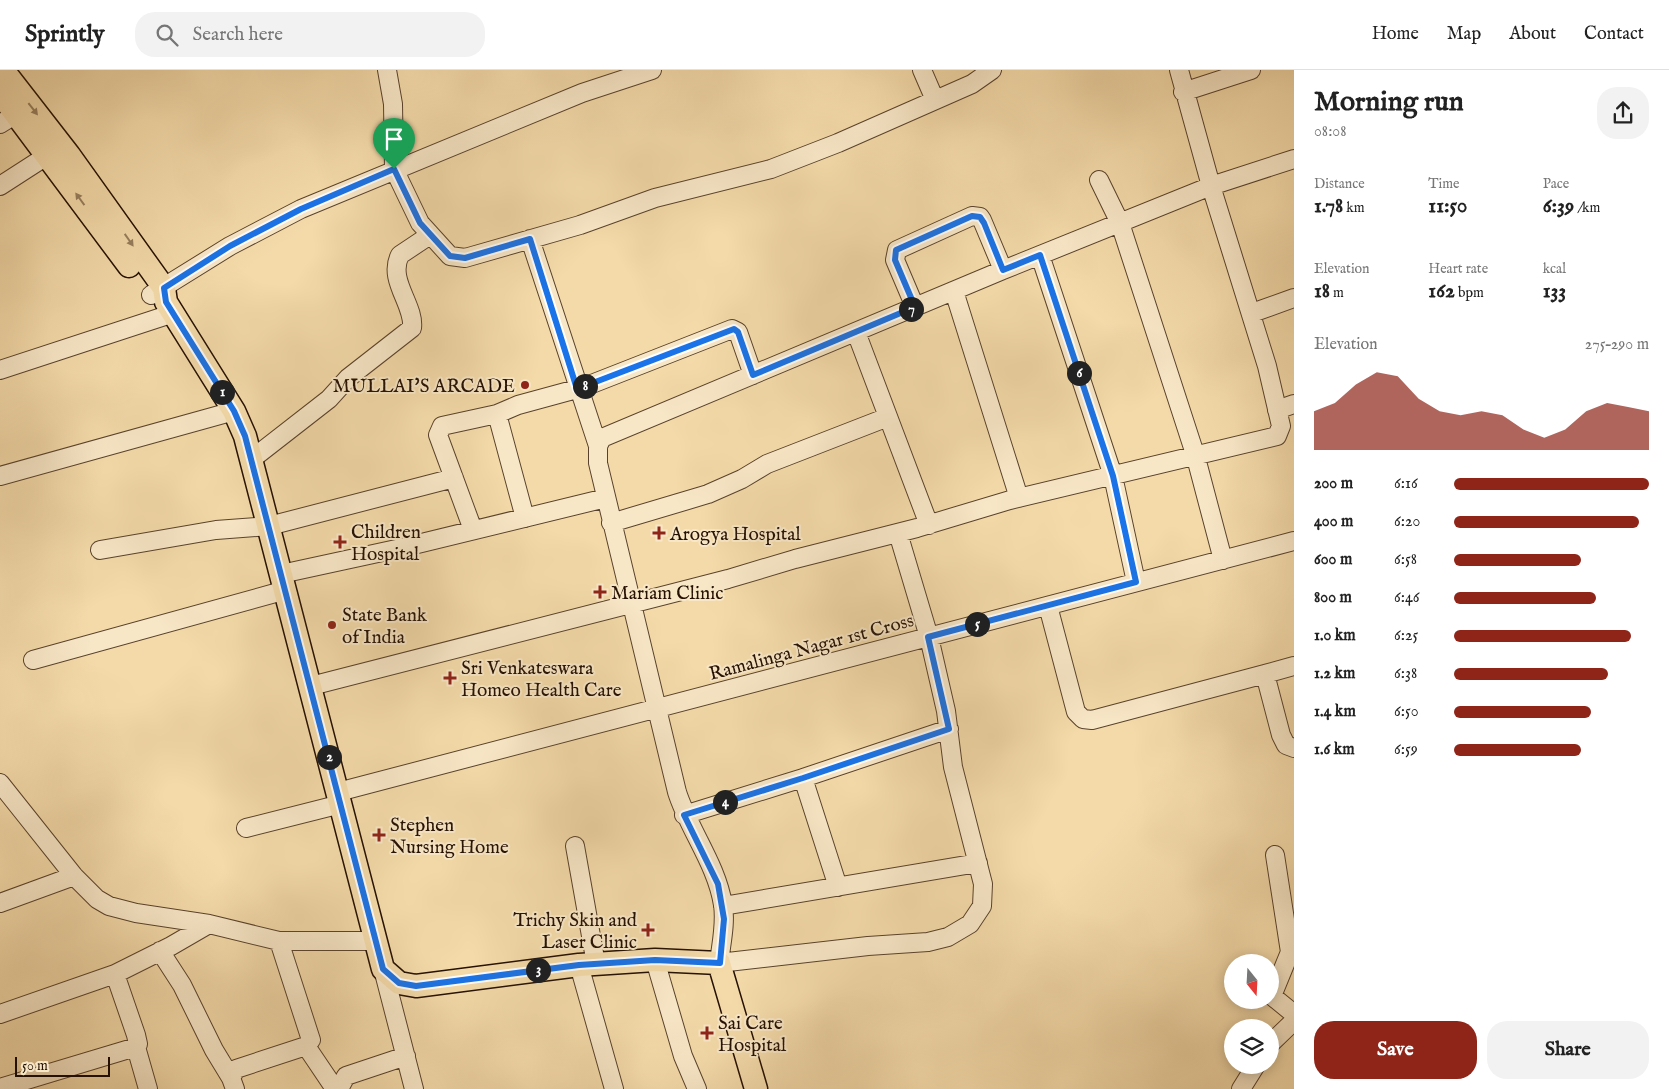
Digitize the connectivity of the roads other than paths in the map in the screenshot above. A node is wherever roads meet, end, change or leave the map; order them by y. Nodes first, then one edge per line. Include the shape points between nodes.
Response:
1 (387, 70) edge
2 (652, 70) edge
3 (922, 70) edge
4 (992, 70) edge
5 (1179, 70) edge
6 (1250, 70) edge
7 (5, 86) edge
8 (1183, 92) junction
9 (934, 100) junction
10 (8, 119) edge
11 (48, 155) junction
12 (1294, 159) edge
13 (394, 169) junction
14 (1099, 180) dead end
15 (0, 186) edge
16 (1211, 186) junction
17 (1120, 223) junction
18 (430, 235) junction
19 (530, 239) junction
20 (1040, 255) junction
21 (1003, 270) junction
22 (954, 290) junction
23 (1294, 298) edge
24 (164, 300) junction
25 (915, 307) junction
26 (1252, 313) junction
27 (856, 332) junction
28 (0, 370) edge
29 (753, 375) junction
30 (577, 389) junction
31 (1294, 404) edge
32 (1277, 410) junction
33 (234, 411) junction
34 (497, 414) junction
35 (888, 417) junction
36 (1287, 432) edge
37 (598, 446) junction
38 (1195, 454) junction
39 (252, 459) junction
40 (0, 476) edge
41 (1113, 476) junction
42 (454, 478) junction
43 (606, 498) junction
44 (1018, 498) junction
45 (525, 518) junction
46 (611, 524) junction
47 (929, 524) junction
48 (269, 526) junction
49 (473, 530) junction
50 (898, 533) junction
51 (1294, 541) edge
52 (100, 550) dead end
53 (1222, 560) junction
54 (284, 582) junction
55 (1136, 582) junction
56 (631, 604) junction
57 (1048, 606) junction
58 (928, 637) junction
59 (33, 660) dead end
60 (1294, 666) edge
61 (1265, 674) junction
62 (311, 686) junction
63 (658, 708) junction
64 (949, 729) junction
65 (1294, 748) edge
66 (803, 778) junction
67 (0, 783) edge
68 (340, 798) junction
69 (684, 815) junction
70 (246, 828) dead end
71 (575, 846) dead end
72 (1274, 855) dead end
73 (978, 863) junction
74 (74, 876) junction
75 (838, 887) junction
76 (0, 903) edge
77 (723, 906) junction
78 (209, 924) junction
79 (280, 941) junction
80 (377, 941) junction
81 (160, 951) junction
82 (655, 960) junction
83 (720, 963) junction
84 (587, 965) junction
85 (383, 969) junction
86 (114, 974) junction
87 (0, 1014) edge
88 (1294, 1014) edge
89 (1294, 1021) edge
90 (1279, 1035) edge
91 (306, 1046) junction
92 (136, 1048) junction
93 (406, 1056) junction
94 (1250, 1074) edge
95 (233, 1083) edge
96 (0, 1088) edge
97 (148, 1089) edge
98 (337, 1089) edge
99 (414, 1089) edge
100 (614, 1089) edge
101 (697, 1089) edge
102 (756, 1089) edge
103 (1241, 1089) edge

1 - 13 street via 392,104
2 - 13 street via 582,94
3 - 9 street
4 - 9 street via 972,84
5 - 8 street
6 - 8 street
7 - 10 main road
7 -> 24 main road via 69,155
8 - 16 street
9 - 19 street via 771,169 655,198
10 - 11 main road
11 - 15 street
24 -> 11 main road
12 - 16 street
13 - 18 street via 420,223
13 - 24 street via 301,209 230,246
14 - 17 street
16 - 17 street
16 - 26 street
17 - 20 street
17 - 38 street
18 - 19 street via 450,256 465,258
18 - 39 street via 397,260 412,328
19 - 30 street
20 - 21 street
20 - 41 street
21 - 22 street
21 - 25 street via 980,217 972,216 899,247 895,253
22 - 25 street
22 - 44 street
23 - 26 street
24 - 28 street
24 - 33 main road
25 - 27 street
26 - 32 street
27 - 29 street
27 - 35 street
29 - 30 street via 738,332 734,329
29 - 37 street via 610,434 602,438
30 - 34 street
30 - 37 street
31 - 32 street
32 - 36 street via 1281,426
33 - 39 main road
33 - 40 street
34 - 42 street via 439,429
34 - 45 street
35 - 46 street via 767,464 742,480 708,494
35 - 47 street
36 - 38 street via 1273,439
37 - 43 street via 598,463
38 - 41 street
38 - 53 street
39 - 48 main road
41 - 44 street
41 - 55 street
42 - 48 street
42 - 49 street
43 - 45 street
43 - 46 street
44 - 47 street
45 - 49 street
46 - 56 street
47 - 50 street
48 - 52 street via 216,530
48 - 54 main road
49 - 54 street
50 - 56 street
50 - 58 street
51 - 53 street, Ramalinga Nagar 1st Cross
53 - 55 street, Ramalinga Nagar 1st Cross
54 - 59 street
54 - 62 main road
55 - 57 street, Ramalinga Nagar 1st Cross
56 - 62 street
56 - 63 street
57 - 58 street, Ramalinga Nagar 1st Cross
57 - 61 street via 1076,712 1083,720
58 - 63 street, Ramalinga Nagar 1st Cross
58 - 64 street
60 - 61 street
61 - 65 street via 1281,735 1286,744
62 - 68 main road
63 - 68 street, Ramalinga Nagar 1st Cross
63 - 69 street
64 - 66 street
64 - 73 street via 954,767
66 - 69 street
66 - 75 street
67 - 74 street
68 - 70 street, Ramalinga Nagar 1st Cross
68 - 80 main road
69 - 77 street via 718,884
71 - 84 street
72 - 88 street via 1290,952 1272,996
73 - 75 street
73 - 83 street via 983,884 982,906 970,924 948,937 928,942
74 - 76 street
74 - 78 street via 97,899 119,909
75 - 77 street
77 - 83 street
78 - 79 street
78 - 81 street
79 - 80 street
79 - 91 street via 312,1037
80 - 85 main road
81 - 86 street
81 - 95 street via 179,980
82 - 83 main road
82 - 84 main road
82 - 101 street via 683,1056
83 - 102 main road
84 - 85 main road via 416,986 399,983
84 - 100 street
85 - 93 street
86 - 87 street
86 - 92 street via 136,1035
89 - 90 street
91 - 95 street via 241,1067 234,1072
91 - 98 street
92 - 96 street
92 - 97 street
93 - 98 street via 346,1076
93 - 99 street
94 - 103 street

